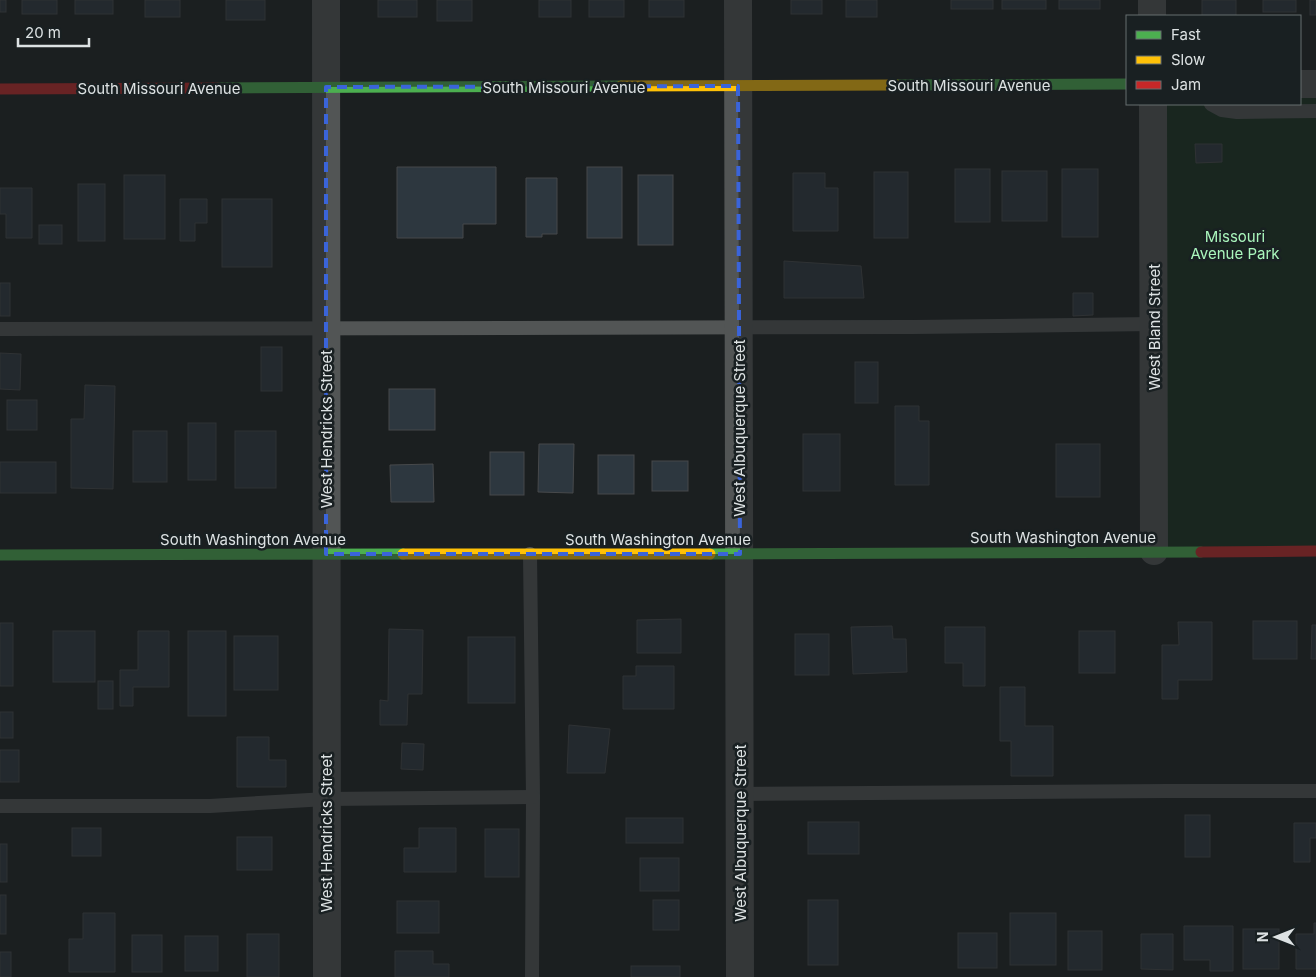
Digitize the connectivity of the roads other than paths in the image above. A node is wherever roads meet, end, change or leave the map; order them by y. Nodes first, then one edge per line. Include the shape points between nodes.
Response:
1 (326, 0) edge
2 (738, 0) edge
3 (1152, 0) edge
4 (1152, 15) edge
5 (1126, 84) edge
6 (1301, 84) edge
7 (1316, 84) edge
8 (738, 86) junction
9 (326, 87) junction
10 (0, 89) edge
11 (1153, 105) edge
12 (1213, 105) edge
13 (1316, 111) edge
14 (1154, 324) junction
15 (739, 326) junction
16 (326, 327) junction
17 (0, 329) edge
18 (1154, 551) junction
19 (1316, 551) edge
20 (326, 554) junction
21 (530, 554) junction
22 (740, 554) junction
23 (0, 555) edge
24 (1316, 792) edge
25 (740, 794) junction
26 (533, 797) junction
27 (326, 799) junction
28 (0, 806) edge
29 (326, 977) edge
30 (532, 977) edge
31 (740, 977) edge

1 - 9 street, West Hendricks Street
2 - 8 street, West Albuquerque Street
3 - 4 street
5 - 8 street, South Missouri Avenue
6 - 7 street
8 - 9 street, South Missouri Avenue
8 - 15 street, West Albuquerque Street
9 - 10 street, South Missouri Avenue
9 - 16 street, West Hendricks Street
11 - 14 street, West Bland Street
12 - 13 lane via 1237,112
14 - 15 lane
14 - 18 street, West Bland Street
15 - 16 lane
15 - 22 street, West Albuquerque Street
16 - 17 lane
16 - 20 street, West Hendricks Street
18 - 19 street, South Washington Avenue
18 - 22 street, South Washington Avenue
20 - 21 street, South Washington Avenue
20 - 23 street, South Washington Avenue
20 - 27 street, West Hendricks Street
21 - 22 street, South Washington Avenue
21 - 26 lane
22 - 25 street, West Albuquerque Street
24 - 25 lane
25 - 31 street, West Albuquerque Street
26 - 27 lane
26 - 30 lane
27 - 28 lane via 210,806
27 - 29 street, West Hendricks Street

